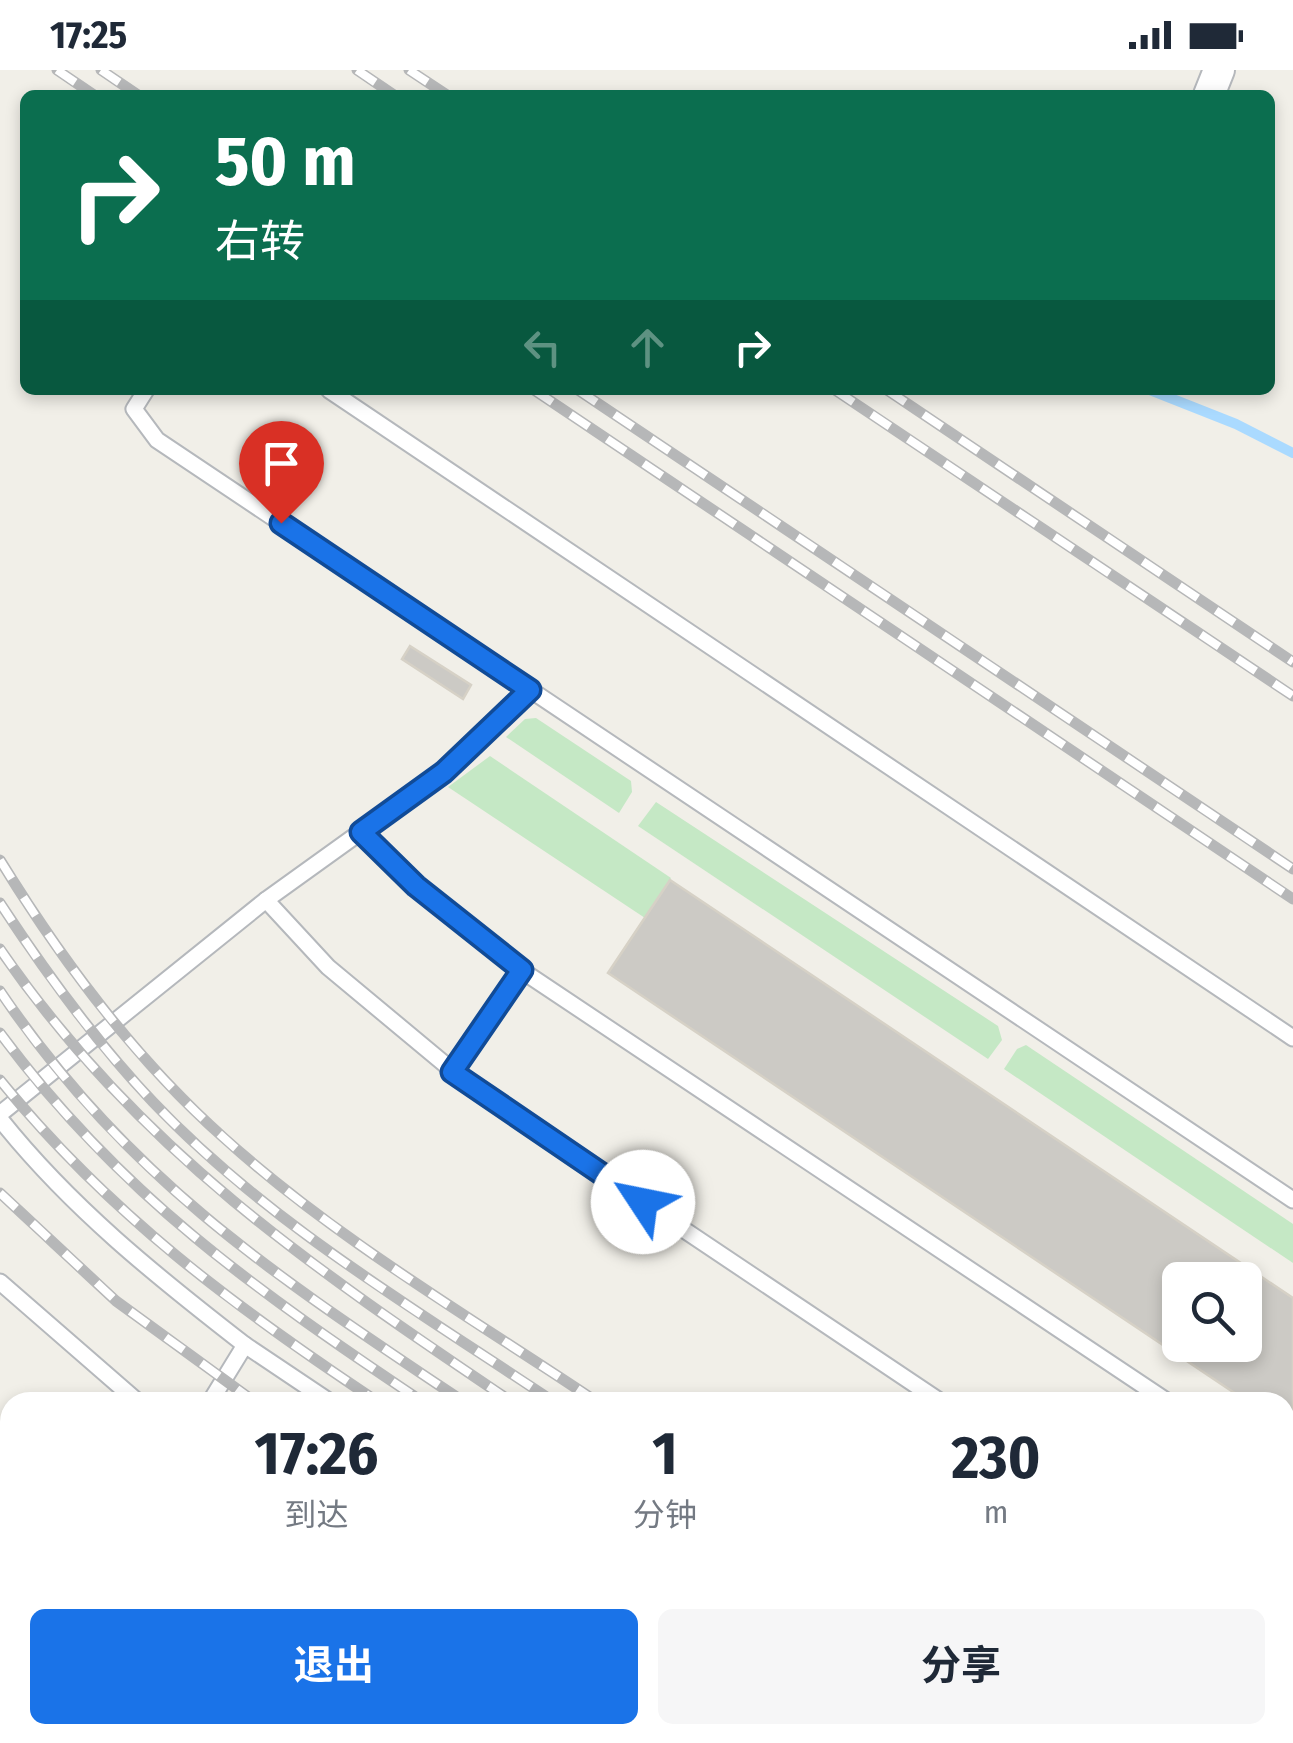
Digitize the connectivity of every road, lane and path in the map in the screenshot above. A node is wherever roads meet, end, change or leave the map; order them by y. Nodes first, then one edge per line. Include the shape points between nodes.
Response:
1 (143, 395) edge
2 (336, 395) edge
3 (530, 690) junction
4 (361, 832) junction
5 (266, 900) junction
6 (522, 970) junction
7 (1293, 1038) edge
8 (452, 1072) junction
9 (0, 1117) edge
10 (1293, 1200) edge
11 (0, 1282) edge
12 (245, 1345) junction
13 (126, 1392) edge
14 (216, 1392) edge
15 (315, 1392) edge
16 (926, 1392) edge
17 (1153, 1392) edge

1 - 3 lane via 134,409 157,440
2 - 7 lane
3 - 4 lane via 444,772
3 - 10 lane
4 - 5 lane
4 - 6 lane via 416,886
5 - 8 lane via 328,967
5 - 9 lane
6 - 8 lane
6 - 17 lane
8 - 16 lane
9 - 12 lane via 80,1208
11 - 13 lane
12 - 14 lane
12 - 15 lane

